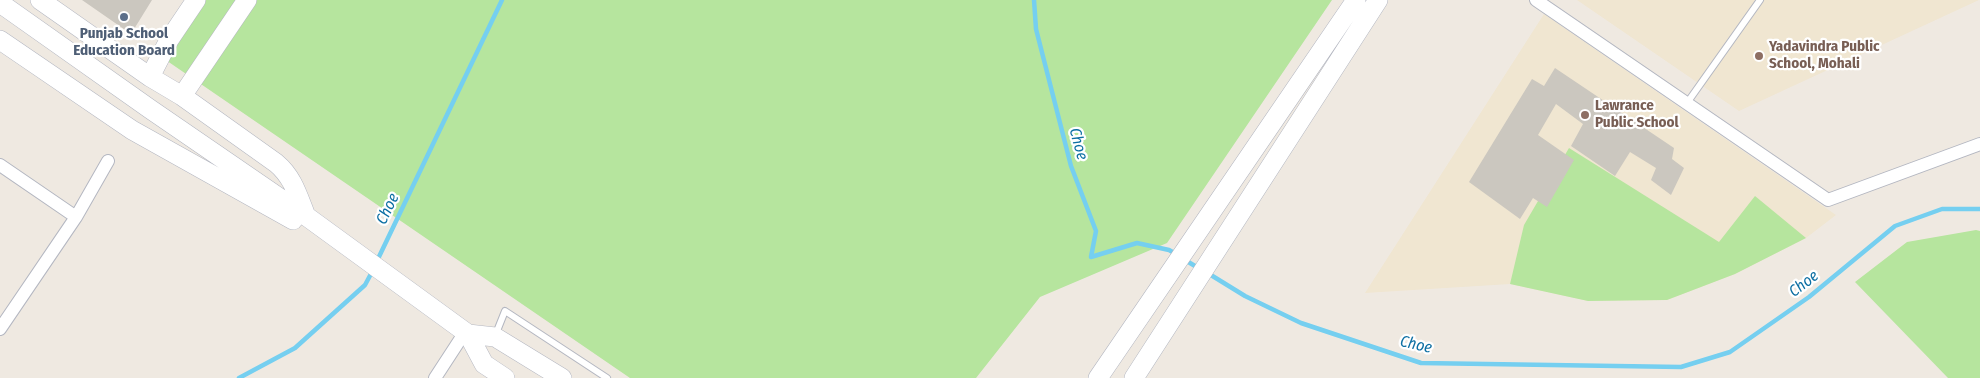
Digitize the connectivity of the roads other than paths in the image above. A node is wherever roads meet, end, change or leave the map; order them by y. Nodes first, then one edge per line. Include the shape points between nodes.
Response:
1 (40, 0) edge
2 (196, 0) edge
3 (247, 0) edge
4 (1356, 0) edge
5 (1378, 0) edge
6 (1536, 0) edge
7 (1760, 0) edge
8 (0, 3) edge
9 (0, 40) edge
10 (150, 77) junction
11 (182, 96) junction
12 (1687, 103) junction
13 (1279, 113) junction
14 (1297, 124) junction
15 (1980, 144) edge
16 (108, 161) dead end
17 (0, 166) edge
18 (76, 217) junction
19 (312, 220) junction
20 (1161, 286) junction
21 (1184, 300) junction
22 (0, 330) edge
23 (466, 333) junction
24 (495, 337) junction
25 (435, 378) edge
26 (505, 378) edge
27 (562, 378) edge
28 (607, 378) edge
29 (1098, 378) edge
30 (1134, 378) edge

1 - 10 main road
2 - 10 main road
3 - 11 main road
4 - 13 main road
5 - 14 main road
6 - 12 street
7 - 12 lane
8 - 19 main road
9 - 19 main road via 132,130 303,226
10 - 11 main road
11 - 19 main road via 286,171
12 - 15 street via 1828,200
13 - 14 main road
13 - 20 main road
14 - 21 main road
16 - 18 street
17 - 18 street
18 - 22 street
19 - 23 main road
20 - 21 main road
20 - 29 main road
21 - 30 main road
23 - 24 main road
23 - 25 street
23 - 26 main road via 484,364
24 - 27 main road
24 - 28 lane via 505,311

